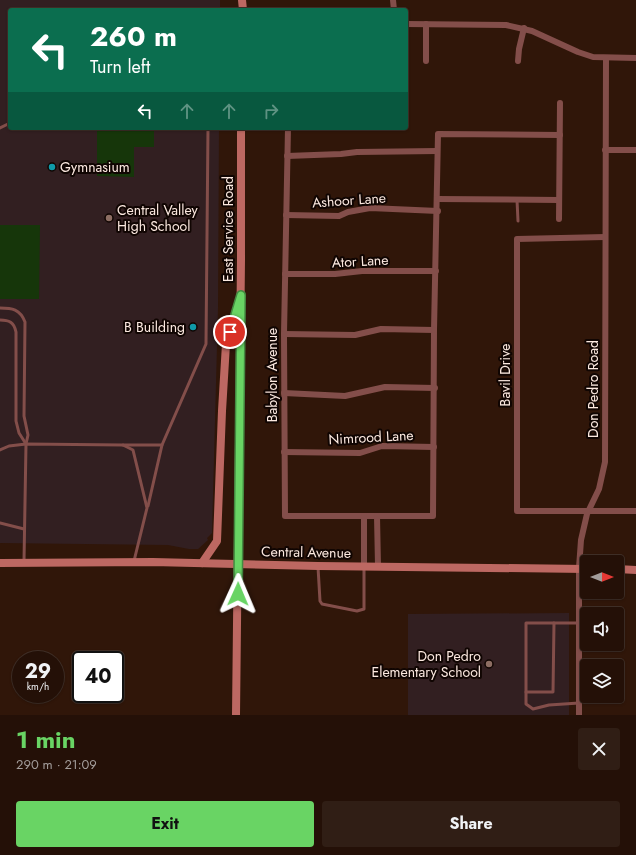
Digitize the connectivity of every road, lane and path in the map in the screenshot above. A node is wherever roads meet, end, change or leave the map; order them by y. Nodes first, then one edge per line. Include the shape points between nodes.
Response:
1 (408, 24) edge
2 (426, 24) junction
3 (524, 28) junction
4 (606, 58) junction
5 (636, 58) edge
6 (426, 61) dead end
7 (518, 61) dead end
8 (560, 103) dead end
9 (208, 130) edge
10 (241, 130) edge
11 (288, 130) edge
12 (560, 135) junction
13 (605, 150) junction
14 (636, 150) edge
15 (437, 151) junction
16 (287, 156) junction
17 (437, 199) junction
18 (517, 200) junction
19 (559, 200) junction
20 (438, 211) junction
21 (286, 215) junction
22 (559, 219) dead end
23 (518, 221) dead end
24 (605, 237) junction
25 (436, 271) junction
26 (285, 274) junction
27 (241, 295) junction
28 (0, 308) edge
29 (0, 320) edge
30 (434, 330) junction
31 (284, 334) junction
32 (435, 388) junction
33 (284, 393) junction
34 (26, 444) junction
35 (123, 444) junction
36 (162, 445) junction
37 (434, 447) junction
38 (0, 450) edge
39 (284, 452) junction
40 (147, 508) junction
41 (589, 511) junction
42 (636, 511) edge
43 (364, 516) junction
44 (377, 516) junction
45 (0, 523) edge
46 (24, 529) junction
47 (583, 555) edge
48 (134, 562) junction
49 (0, 563) edge
50 (24, 563) junction
51 (202, 563) junction
52 (238, 564) junction
53 (318, 566) junction
54 (364, 566) junction
55 (378, 566) junction
56 (580, 569) edge
57 (624, 569) edge
58 (636, 570) edge
59 (581, 599) edge
60 (554, 623) junction
61 (579, 623) junction
62 (526, 692) junction
63 (579, 703) junction
64 (236, 715) edge
65 (579, 715) edge

1 - 2 street
2 - 3 street via 506,25
2 - 6 street
3 - 4 street via 578,52
3 - 7 street
4 - 5 street
4 - 13 street, Don Pedro Road
8 - 12 street
9 - 36 lane via 206,344
10 - 27 street, East Service Road
11 - 16 street, Babylon Avenue
12 - 15 street, Babylon Avenue via 438,134
12 - 19 street
13 - 14 street
13 - 24 street, Don Pedro Road
15 - 16 street
15 - 17 street, Babylon Avenue
16 - 21 street, Babylon Avenue
17 - 18 street
17 - 20 street, Babylon Avenue
18 - 19 street
18 - 23 lane
19 - 22 street
20 - 21 street, Ashoor Lane via 370,208 339,216
20 - 25 street, Babylon Avenue
21 - 26 street, Babylon Avenue
24 - 41 street, Don Pedro Road via 605,462 600,489
24 - 41 street, Bavil Drive via 517,239 517,510
25 - 26 street, Ator Lane
25 - 30 street, Babylon Avenue
26 - 31 street, Babylon Avenue
27 - 51 street via 226,344 217,541
27 - 52 street, East Service Road
28 - 34 lane via 14,309 23,316 25,322 24,416 28,435
29 - 34 lane via 10,320 15,326 16,421 19,433
30 - 31 street via 381,329 355,335
30 - 32 street, Babylon Avenue
31 - 33 street, Babylon Avenue
32 - 33 street via 385,387 345,396
32 - 37 street, Babylon Avenue
33 - 39 street, Babylon Avenue
34 - 35 lane
34 - 38 lane
34 - 46 lane
35 - 36 lane
35 - 40 lane via 133,450
36 - 40 lane
37 - 39 street, Nimrood Lane via 382,446 360,453
37 - 44 street, Babylon Avenue via 434,516
39 - 43 street, Babylon Avenue via 285,516
40 - 48 lane
41 - 42 street
41 - 47 street, Don Pedro Road via 583,527
43 - 44 street, Babylon Avenue
43 - 54 street
44 - 55 street
45 - 46 lane
46 - 50 lane
48 - 50 street, Central Avenue
48 - 51 street, Central Avenue
49 - 50 street, Central Avenue
51 - 52 street, Central Avenue
52 - 53 street, Central Avenue
52 - 64 street, East Service Road
53 - 54 street, Central Avenue
53 - 54 lane via 322,604 357,611 364,608
54 - 55 street, Central Avenue
55 - 56 street, Central Avenue
57 - 58 street
59 - 61 street, Don Pedro Road
60 - 61 lane
60 - 62 lane via 553,692
60 - 62 lane via 526,622
61 - 63 street, Don Pedro Road
62 - 63 lane via 526,704 533,709
63 - 65 street, Don Pedro Road

